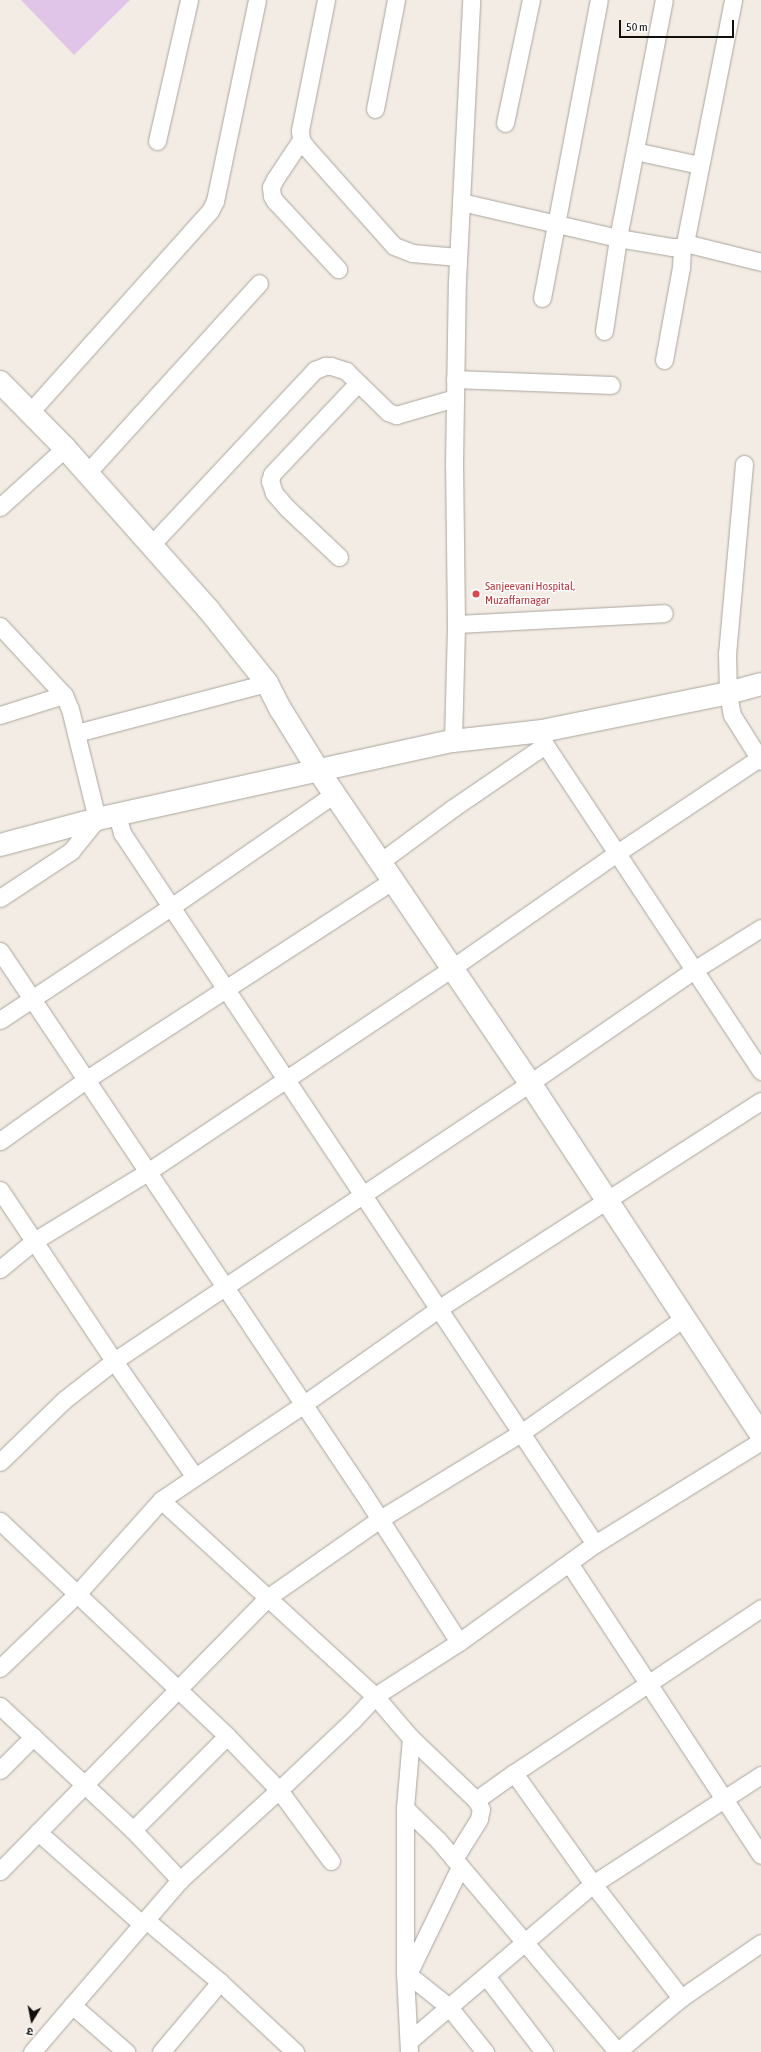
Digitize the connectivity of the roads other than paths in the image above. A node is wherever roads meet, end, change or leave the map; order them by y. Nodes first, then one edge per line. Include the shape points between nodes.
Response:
1 (188, 0) edge
2 (257, 0) edge
3 (326, 0) edge
4 (396, 0) edge
5 (471, 0) edge
6 (530, 0) edge
7 (599, 0) edge
8 (664, 0) edge
9 (733, 0) edge
10 (375, 109) dead end
11 (504, 123) dead end
12 (301, 140) junction
13 (157, 142) dead end
14 (635, 151) junction
15 (700, 165) junction
16 (461, 202) junction
17 (556, 224) junction
18 (618, 238) junction
19 (684, 245) junction
20 (458, 257) junction
21 (761, 262) edge
22 (338, 269) dead end
23 (259, 283) dead end
24 (542, 298) dead end
25 (604, 331) dead end
26 (664, 360) dead end
27 (455, 379) junction
28 (0, 382) edge
29 (358, 383) junction
30 (611, 385) dead end
31 (455, 398) junction
32 (31, 411) junction
33 (66, 448) junction
34 (744, 464) dead end
35 (87, 473) junction
36 (0, 507) edge
37 (151, 545) junction
38 (339, 557) dead end
39 (664, 613) dead end
40 (456, 624) junction
41 (0, 626) edge
42 (267, 683) junction
43 (761, 684) edge
44 (728, 693) junction
45 (64, 695) junction
46 (0, 715) edge
47 (76, 733) junction
48 (541, 738) junction
49 (453, 741) junction
50 (760, 759) edge
51 (318, 770) junction
52 (334, 794) junction
53 (107, 816) junction
54 (0, 845) edge
55 (617, 853) junction
56 (380, 862) junction
57 (392, 881) junction
58 (0, 898) edge
59 (171, 907) junction
60 (761, 928) edge
61 (0, 951) edge
62 (452, 968) junction
63 (694, 970) junction
64 (225, 989) junction
65 (32, 997) junction
66 (0, 1020) edge
67 (761, 1071) edge
68 (87, 1078) junction
69 (285, 1079) junction
70 (530, 1083) junction
71 (761, 1101) edge
72 (0, 1141) edge
73 (149, 1171) junction
74 (0, 1190) edge
75 (362, 1194) junction
76 (605, 1200) junction
77 (34, 1241) junction
78 (0, 1269) edge
79 (226, 1287) junction
80 (438, 1309) junction
81 (684, 1318) junction
82 (114, 1361) junction
83 (304, 1404) junction
84 (521, 1433) junction
85 (761, 1434) edge
86 (761, 1441) edge
87 (0, 1462) edge
88 (195, 1478) junction
89 (161, 1500) junction
90 (380, 1519) junction
91 (0, 1521) edge
92 (595, 1544) junction
93 (569, 1563) junction
94 (77, 1594) junction
95 (267, 1598) junction
96 (761, 1608) edge
97 (459, 1642) junction
98 (0, 1668) edge
99 (648, 1685) junction
100 (178, 1690) junction
101 (375, 1696) junction
102 (0, 1706) edge
103 (33, 1736) junction
104 (227, 1736) junction
105 (411, 1738) junction
106 (0, 1770) edge
107 (514, 1773) junction
108 (761, 1775) edge
109 (84, 1785) junction
110 (279, 1790) junction
111 (476, 1800) junction
112 (724, 1800) junction
113 (405, 1808) junction
114 (133, 1830) junction
115 (38, 1832) junction
116 (761, 1855) edge
117 (331, 1861) dead end
118 (457, 1863) junction
119 (0, 1871) edge
120 (180, 1880) junction
121 (594, 1884) junction
122 (144, 1922) junction
123 (761, 1943) edge
124 (525, 1944) junction
125 (406, 1973) junction
126 (486, 1976) junction
127 (220, 1982) junction
128 (681, 1998) junction
129 (72, 2005) junction
130 (450, 2007) junction
131 (409, 2047) edge
132 (32, 2052) edge
133 (126, 2052) edge
134 (161, 2052) edge
135 (295, 2052) edge
136 (485, 2052) edge
137 (544, 2052) edge
138 (618, 2052) edge

1 - 13 street
2 - 32 street via 215,201 210,211
3 - 12 street via 300,130
4 - 10 street
5 - 16 street
6 - 11 street
7 - 17 street
8 - 14 street
9 - 15 street
12 - 20 street via 394,246 412,253
12 - 22 street via 275,179 271,187 272,196
14 - 15 street
14 - 18 street
15 - 19 street
16 - 17 street
16 - 20 street
17 - 18 street
17 - 24 street
18 - 19 street via 672,247
18 - 25 street
19 - 21 street
19 - 26 street
20 - 27 street
23 - 35 street
27 - 30 street
27 - 31 street
28 - 32 street
29 - 31 street via 388,412 396,414
29 - 37 street via 346,371 337,367 325,366 315,370
29 - 38 street via 272,474 270,481 274,493 287,508
31 - 40 street
32 - 33 street
33 - 35 street
33 - 36 street
34 - 44 street via 727,653
35 - 37 street
37 - 42 street via 208,609
39 - 40 street
40 - 49 street
41 - 45 street
42 - 47 street
42 - 51 street
43 - 44 street
44 - 48 street
44 - 50 street via 732,715
45 - 46 street
45 - 47 street
47 - 53 street
48 - 49 street
48 - 55 street
48 - 56 street
49 - 51 street
50 - 55 street
51 - 52 street
51 - 53 street
52 - 56 street
52 - 59 street
53 - 54 street
53 - 58 street via 71,851
53 - 59 street via 122,833
55 - 62 street
55 - 63 street
56 - 57 street
57 - 62 street
57 - 64 street
59 - 64 street
59 - 65 street
60 - 63 street
61 - 65 street
62 - 69 street
62 - 70 street
63 - 67 street
63 - 70 street
64 - 68 street
64 - 69 street
65 - 66 street
65 - 68 street
68 - 72 street
68 - 73 street
69 - 73 street
69 - 75 street
70 - 75 street
70 - 76 street
71 - 76 street
73 - 77 street
73 - 79 street
74 - 77 street
75 - 79 street
75 - 80 street
76 - 80 street
76 - 81 street
77 - 78 street
77 - 82 street
79 - 82 street
79 - 83 street
80 - 83 street
80 - 84 street
81 - 84 street
81 - 85 street
82 - 87 street via 64,1400
82 - 88 street
83 - 88 street
83 - 90 street
84 - 90 street
84 - 92 street
86 - 92 street
88 - 89 street
89 - 94 street
89 - 95 street
90 - 95 street
90 - 97 street
91 - 94 street
92 - 93 street
93 - 97 street
93 - 99 street
94 - 98 street
94 - 100 street
95 - 100 street
95 - 101 street
96 - 99 street
97 - 101 street
99 - 107 street
99 - 112 street
100 - 104 street
100 - 109 street
101 - 105 street
101 - 110 street
102 - 103 street
103 - 106 street
103 - 109 street
104 - 110 street
104 - 114 street
105 - 111 street
105 - 113 street
107 - 111 street
107 - 121 street
108 - 112 street
109 - 114 street
109 - 115 street
110 - 117 street
110 - 120 street
111 - 118 street via 481,1809 479,1819
112 - 116 street
112 - 121 street
113 - 118 street
113 - 125 street
114 - 120 street
115 - 119 street
115 - 122 street
118 - 124 street
118 - 125 street
120 - 122 street
121 - 124 street
121 - 128 street
122 - 127 street
122 - 129 street
123 - 128 street
124 - 126 street
124 - 138 street
125 - 130 street
125 - 131 street
126 - 130 street
126 - 137 street
127 - 134 street
127 - 135 street
128 - 138 street
129 - 132 street
129 - 133 street
130 - 131 street
130 - 136 street

